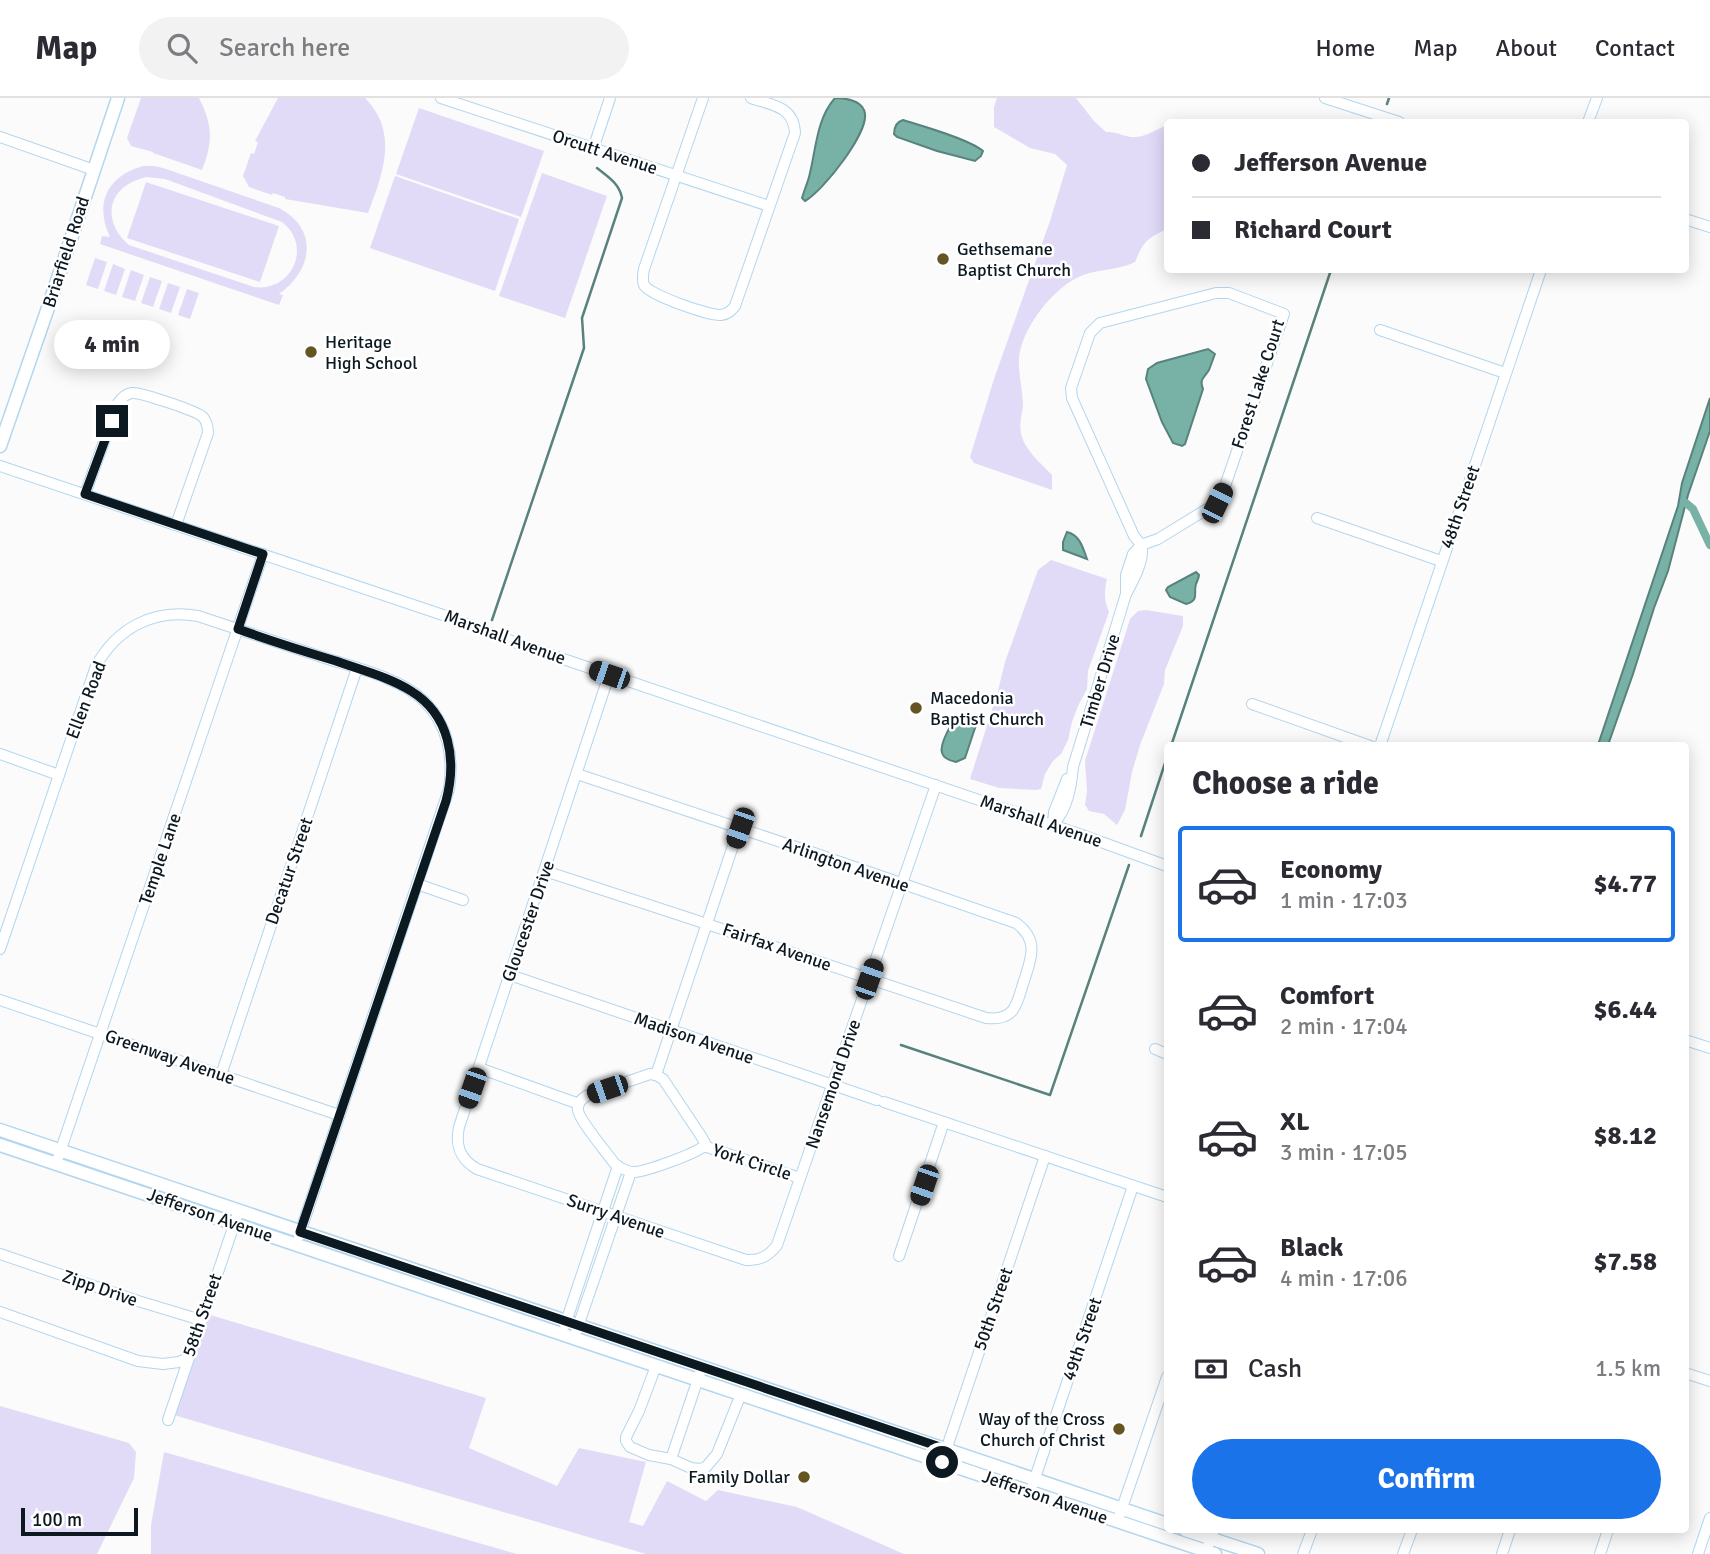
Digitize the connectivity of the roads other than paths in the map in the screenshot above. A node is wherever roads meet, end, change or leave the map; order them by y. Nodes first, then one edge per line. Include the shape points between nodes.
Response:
1 (118, 98) edge
2 (441, 98) edge
3 (610, 98) edge
4 (703, 98) edge
5 (751, 98) edge
6 (1325, 98) edge
7 (1597, 98) edge
8 (1390, 119) edge
9 (1589, 119) edge
10 (0, 137) edge
11 (593, 149) junction
12 (94, 170) junction
13 (675, 176) junction
14 (769, 206) junction
15 (1689, 220) edge
16 (1710, 227) edge
17 (1540, 273) edge
18 (1380, 330) dead end
19 (1505, 373) junction
20 (0, 446) edge
21 (0, 466) edge
22 (85, 494) junction
23 (1317, 518) dead end
24 (176, 525) junction
25 (1141, 545) junction
26 (263, 554) junction
27 (1441, 561) junction
28 (238, 629) junction
29 (357, 668) junction
30 (609, 675) junction
31 (1252, 704) dead end
32 (1359, 742) edge
33 (1381, 742) edge
34 (0, 754) edge
35 (577, 774) junction
36 (59, 775) junction
37 (936, 785) junction
38 (1053, 825) junction
39 (740, 828) junction
40 (1164, 865) edge
41 (545, 871) junction
42 (418, 884) junction
43 (902, 884) junction
44 (463, 900) dead end
45 (707, 923) junction
46 (0, 948) edge
47 (510, 975) junction
48 (869, 979) junction
49 (0, 1000) edge
50 (1009, 1014) joint
51 (671, 1030) junction
52 (101, 1034) junction
53 (1689, 1041) edge
54 (1710, 1048) edge
55 (1155, 1049) dead end
56 (1164, 1053) edge
57 (479, 1068) junction
58 (656, 1074) junction
59 (221, 1075) junction
60 (833, 1084) junction
61 (579, 1104) junction
62 (339, 1115) junction
63 (944, 1122) junction
64 (0, 1130) edge
65 (0, 1145) edge
66 (704, 1146) junction
67 (61, 1151) junction
68 (1045, 1156) junction
69 (57, 1164) junction
70 (470, 1165) joint
71 (618, 1166) junction
72 (631, 1172) junction
73 (800, 1178) junction
74 (1133, 1186) junction
75 (1164, 1196) edge
76 (239, 1210) junction
77 (602, 1212) junction
78 (616, 1217) junction
79 (234, 1224) junction
80 (298, 1238) junction
81 (0, 1254) edge
82 (899, 1256) dead end
83 (763, 1258) joint
84 (0, 1312) edge
85 (201, 1320) junction
86 (570, 1330) junction
87 (188, 1358) junction
88 (656, 1366) junction
89 (699, 1373) junction
90 (1689, 1374) edge
91 (1710, 1381) edge
92 (1164, 1386) edge
93 (741, 1394) junction
94 (167, 1420) dead end
95 (946, 1449) junction
96 (671, 1459) junction
97 (942, 1462) junction
98 (1032, 1485) junction
99 (1120, 1515) junction
100 (1710, 1518) edge
101 (1164, 1523) edge
102 (1164, 1529) edge
103 (1178, 1533) edge
104 (1191, 1533) edge
105 (1311, 1533) edge
106 (1411, 1533) edge
107 (1509, 1533) edge
108 (1607, 1533) edge
109 (1211, 1543) edge
110 (1258, 1554) edge
111 (1303, 1554) edge
112 (1403, 1554) edge
113 (1502, 1554) edge
114 (1600, 1554) edge
115 (1698, 1554) edge

1 - 12 main road, Briarfield Road
2 - 11 street, Orcutt Avenue
3 - 11 street
4 - 13 street
5 - 14 street via 785,110 794,126
6 - 8 street
7 - 9 street
10 - 12 street
11 - 13 street, Orcutt Avenue
12 - 20 main road, Briarfield Road
13 - 14 street, Orcutt Avenue
13 - 14 street via 642,278 652,293 705,312 720,315 735,306
15 - 16 street
17 - 19 street, 48th Street
18 - 19 street
19 - 27 street, 48th Street
21 - 22 street, Marshall Avenue
22 - 24 street, Marshall Avenue
22 - 24 street via 118,403 139,393 198,414 208,428
23 - 27 street
24 - 26 street, Marshall Avenue
25 - 25 street, Forest Lake Court via 1072,398 1071,388 1090,332 1100,323 1216,293 1228,293 1284,314 1217,503
25 - 38 street, Timber Drive via 1062,815
26 - 28 street, Temple Lane
26 - 30 street, Marshall Avenue
27 - 33 street, 48th Street
28 - 29 street, Ellen Road
28 - 36 street, Ellen Road via 198,616 171,614 143,620 125,631 96,666
28 - 52 street, Temple Lane
29 - 42 street, Ellen Road via 417,694 433,711 448,740 452,760 449,789
29 - 59 street, Decatur Street
30 - 35 street, Gloucester Drive
30 - 37 street, Marshall Avenue
31 - 32 street
34 - 36 street
35 - 39 street, Arlington Avenue
35 - 41 street, Gloucester Drive
36 - 46 street, Ellen Road
37 - 38 street, Marshall Avenue
37 - 43 street, Nansemond Drive
38 - 40 street, Marshall Avenue
39 - 43 street, Arlington Avenue
39 - 45 street
41 - 45 street, Fairfax Avenue
41 - 47 street, Gloucester Drive
42 - 44 street
42 - 62 street, Ellen Road
43 - 48 street, Nansemond Drive
43 - 50 street, Arlington Avenue via 1022,928 1030,938 1032,955 1017,1004
45 - 48 street, Fairfax Avenue
45 - 51 street
47 - 51 street, Madison Avenue
47 - 57 street, Gloucester Drive
48 - 50 street, Fairfax Avenue via 986,1018
48 - 60 street, Nansemond Drive
49 - 52 street, Greenway Avenue
51 - 58 street
51 - 60 street, Madison Avenue
52 - 59 street, Greenway Avenue
52 - 67 street, Temple Lane
53 - 54 street
55 - 56 street
57 - 61 street
57 - 70 street, Gloucester Drive via 457,1136 460,1153
58 - 61 street via 586,1096
58 - 66 street, York Circle via 694,1124
59 - 62 street, Greenway Avenue
60 - 63 street, Madison Avenue
60 - 73 street, Nansemond Drive
61 - 71 street via 580,1116
62 - 80 street, Ellen Road
63 - 68 street, Madison Avenue
63 - 82 street
64 - 67 main road, Jefferson Avenue
65 - 69 main road, Jefferson Avenue
66 - 72 street, York Circle
66 - 73 street, York Circle
67 - 69 street, Temple Lane
67 - 76 main road, Jefferson Avenue
68 - 74 street, Madison Avenue
68 - 95 street, 50th Street
69 - 79 main road, Jefferson Avenue
70 - 77 street, Surry Avenue
71 - 72 street
71 - 77 street
72 - 78 street
73 - 83 street, Nansemond Drive via 778,1245
74 - 75 street, Madison Avenue
74 - 98 street, 49th Street
76 - 79 street, 58th Street
76 - 80 main road, Jefferson Avenue
77 - 78 street, Surry Avenue
77 - 86 street
78 - 83 street, Surry Avenue via 746,1260
78 - 86 street
79 - 80 main road, Jefferson Avenue
79 - 85 street, 58th Street
80 - 86 main road, Jefferson Avenue
81 - 85 street, Zipp Drive
84 - 87 street via 138,1360 163,1364
85 - 87 street, 58th Street
86 - 88 main road, Jefferson Avenue
86 - 89 main road, Jefferson Avenue
87 - 94 street, 58th Street
88 - 89 main road, Jefferson Avenue
88 - 96 street via 626,1441 649,1455
89 - 93 main road, Jefferson Avenue
89 - 95 main road, Jefferson Avenue
89 - 96 street
90 - 91 street
92 - 99 street
93 - 96 street via 717,1454 706,1467 691,1468
93 - 97 main road, Jefferson Avenue
95 - 97 street, 50th Street
95 - 98 main road, Jefferson Avenue
97 - 98 main road, Jefferson Avenue
98 - 99 main road, Jefferson Avenue
99 - 101 main road, Jefferson Avenue
99 - 102 main road, Jefferson Avenue
100 - 115 street
103 - 109 main road, Jefferson Avenue
104 - 109 main road, Jefferson Avenue
105 - 111 street
106 - 112 street
107 - 113 street
108 - 114 street
109 - 110 main road, Jefferson Avenue

